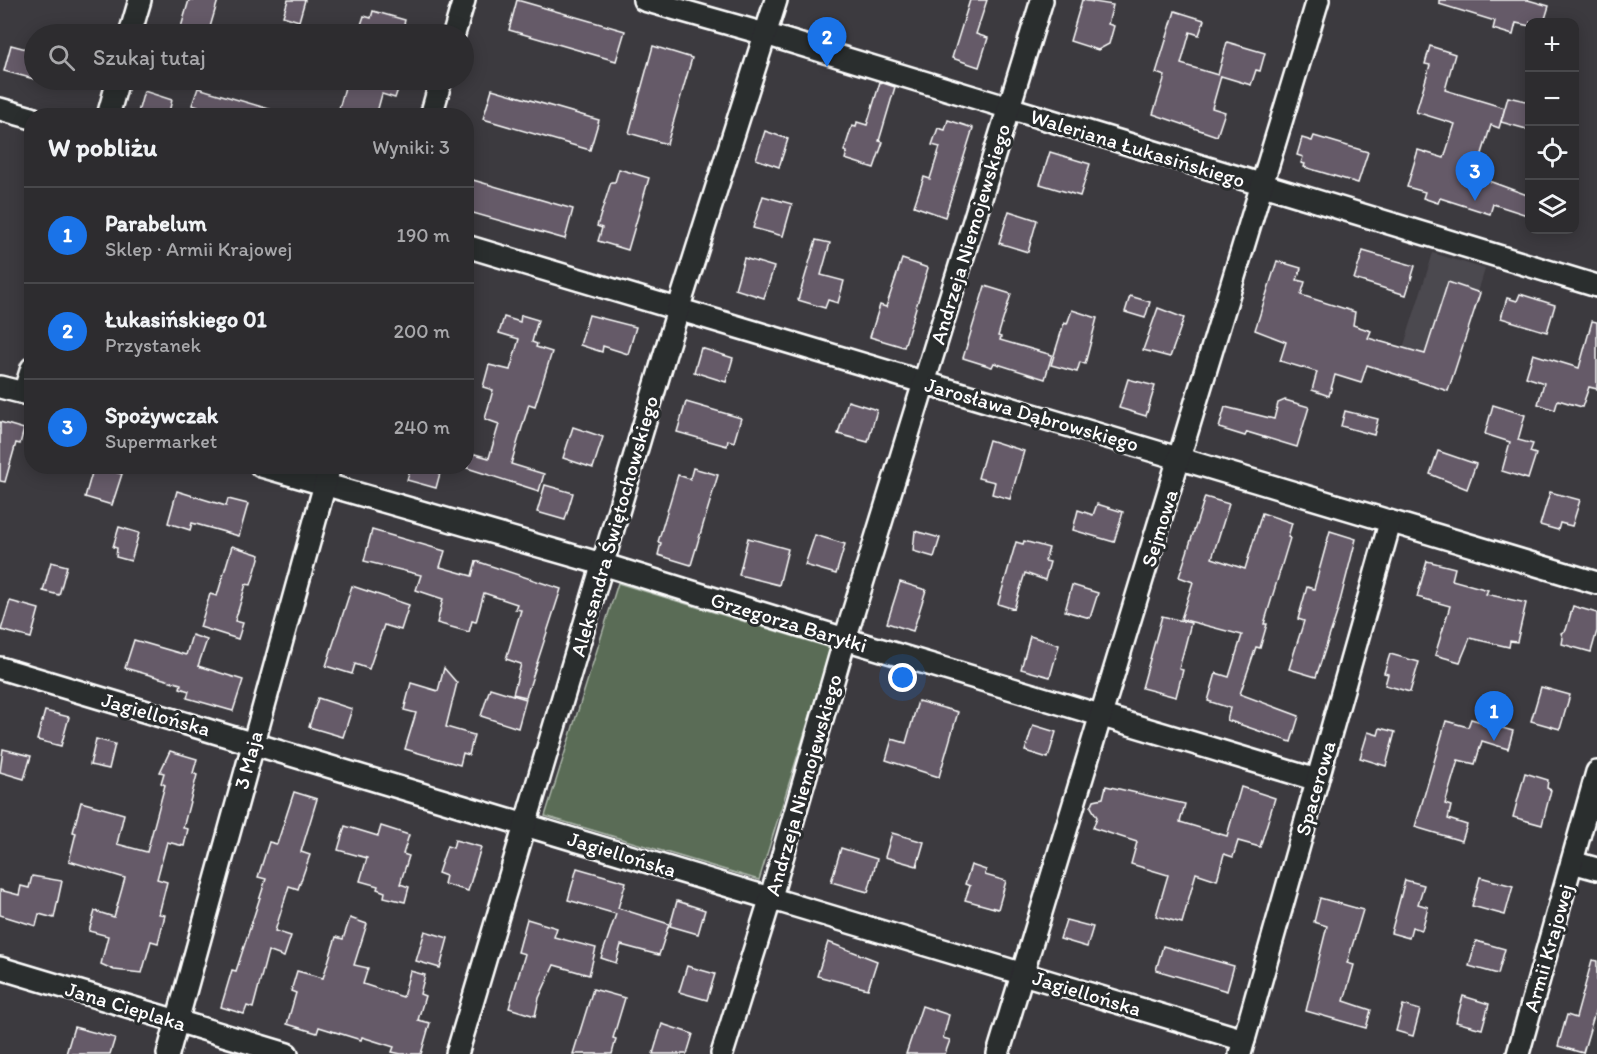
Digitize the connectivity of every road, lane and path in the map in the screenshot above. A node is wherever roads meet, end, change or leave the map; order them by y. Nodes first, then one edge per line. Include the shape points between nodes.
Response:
1 (140, 0) edge
2 (464, 0) edge
3 (644, 0) edge
4 (776, 0) edge
5 (1042, 0) edge
6 (1318, 0) edge
7 (133, 24) edge
8 (457, 24) edge
9 (765, 34) junction
10 (115, 90) edge
11 (438, 90) edge
12 (110, 108) edge
13 (433, 108) edge
14 (0, 109) edge
15 (1008, 109) junction
16 (24, 116) edge
17 (1261, 185) junction
18 (474, 248) edge
19 (1597, 285) edge
20 (678, 310) junction
21 (925, 382) junction
22 (0, 387) edge
23 (24, 393) edge
24 (1181, 458) junction
25 (327, 476) edge
26 (1390, 523) junction
27 (602, 564) junction
28 (1597, 583) edge
29 (845, 639) junction
30 (0, 668) edge
31 (1102, 717) junction
32 (252, 742) junction
33 (1597, 772) edge
34 (1317, 780) junction
35 (526, 825) junction
36 (1572, 862) junction
37 (1597, 869) edge
38 (770, 900) junction
39 (0, 968) edge
40 (1023, 974) junction
41 (178, 1022) junction
42 (1242, 1047) edge
43 (168, 1054) edge
44 (287, 1054) edge
45 (458, 1054) edge
46 (722, 1054) edge
47 (998, 1054) edge
48 (1518, 1054) edge

1 - 7 street
2 - 8 street
3 - 9 street, Waleriana Łukasińskiego
4 - 9 street, Aleksandra Świętochowskiego
5 - 15 street, Andrzeja Niemojewskiego
6 - 17 street, Sejmowa
9 - 15 street, Waleriana Łukasińskiego
9 - 20 street, Aleksandra Świętochowskiego
10 - 12 street
11 - 13 street
14 - 16 street
15 - 17 street, Waleriana Łukasińskiego
15 - 21 street, Andrzeja Niemojewskiego
17 - 19 street, Waleriana Łukasińskiego
17 - 24 street, Sejmowa
18 - 20 street, Jarosława Dąbrowskiego
20 - 21 street, Jarosława Dąbrowskiego
20 - 27 street, Aleksandra Świętochowskiego
21 - 24 street, Jarosława Dąbrowskiego
21 - 29 street, Andrzeja Niemojewskiego
22 - 23 street
24 - 26 street, Jarosława Dąbrowskiego
24 - 31 street, Sejmowa
25 - 27 street, Grzegorza Baryłki
25 - 32 street, 3 Maja
26 - 28 street, Jarosława Dąbrowskiego
26 - 34 street, Spacerowa
27 - 29 street, Grzegorza Baryłki
27 - 35 street, Aleksandra Świętochowskiego
29 - 31 street, Grzegorza Baryłki
29 - 38 street, Andrzeja Niemojewskiego
30 - 32 street, Jagiellońska
31 - 34 street, Grzegorza Baryłki
31 - 40 street, Sejmowa
32 - 35 street, Jagiellońska
32 - 41 street, 3 Maja
33 - 36 street, Armii Krajowej
34 - 42 street, Spacerowa
35 - 38 street, Jagiellońska
35 - 45 street, Aleksandra Świętochowskiego
36 - 37 street
36 - 48 street, Armii Krajowej
38 - 40 street, Jagiellońska
38 - 46 street, Andrzeja Niemojewskiego
39 - 41 street, Jana Cieplaka
40 - 42 street, Jagiellońska
40 - 47 street, Sejmowa
41 - 43 street, 3 Maja
41 - 44 street, Jana Cieplaka

